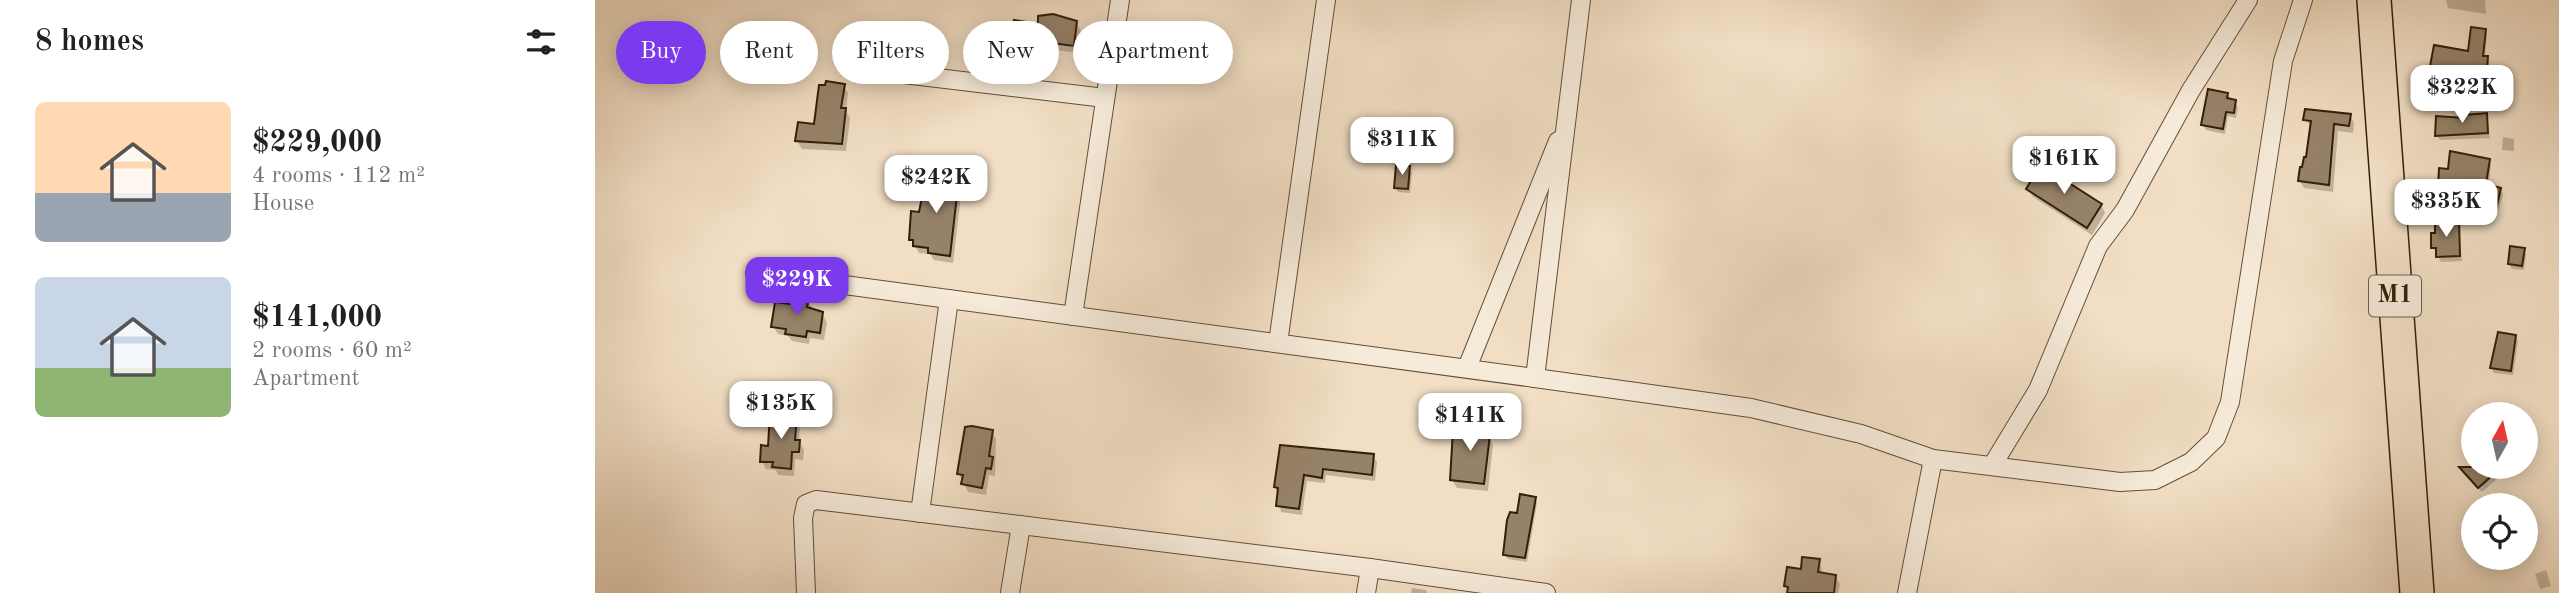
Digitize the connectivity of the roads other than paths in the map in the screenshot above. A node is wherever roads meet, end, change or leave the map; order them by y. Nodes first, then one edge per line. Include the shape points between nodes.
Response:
1 (1120, 0) edge
2 (1325, 0) edge
3 (1581, 0) edge
4 (2248, 0) edge
5 (2303, 0) edge
6 (2374, 0) edge
7 (949, 79) edge
8 (1105, 98) junction
9 (1566, 119) junction
10 (755, 273) dead end
11 (949, 299) junction
12 (1073, 316) junction
13 (1278, 343) junction
14 (1467, 368) junction
15 (1535, 377) junction
16 (1933, 459) junction
17 (1992, 466) junction
18 (920, 513) junction
19 (1021, 526) junction
20 (1370, 568) junction
21 (806, 593) edge
22 (1010, 593) edge
23 (1366, 593) edge
24 (1546, 593) edge
25 (1907, 593) edge
26 (2417, 593) edge

1 - 8 street
2 - 13 street
3 - 9 street
4 - 17 street via 2190,90 2125,210 2098,246 2038,390
5 - 17 street via 2283,61 2230,402 2216,438 2191,461 2155,480 2120,482
6 - 26 highway, M1
7 - 8 street
8 - 12 street
9 - 14 street
9 - 15 street
10 - 11 street
11 - 12 street
11 - 18 street
12 - 13 street
13 - 14 street
14 - 15 street
15 - 16 street via 1751,408 1861,434
16 - 17 street
16 - 25 street
18 - 19 street
18 - 21 street via 816,500 806,504
19 - 20 street
19 - 22 street
20 - 23 street
20 - 24 street

